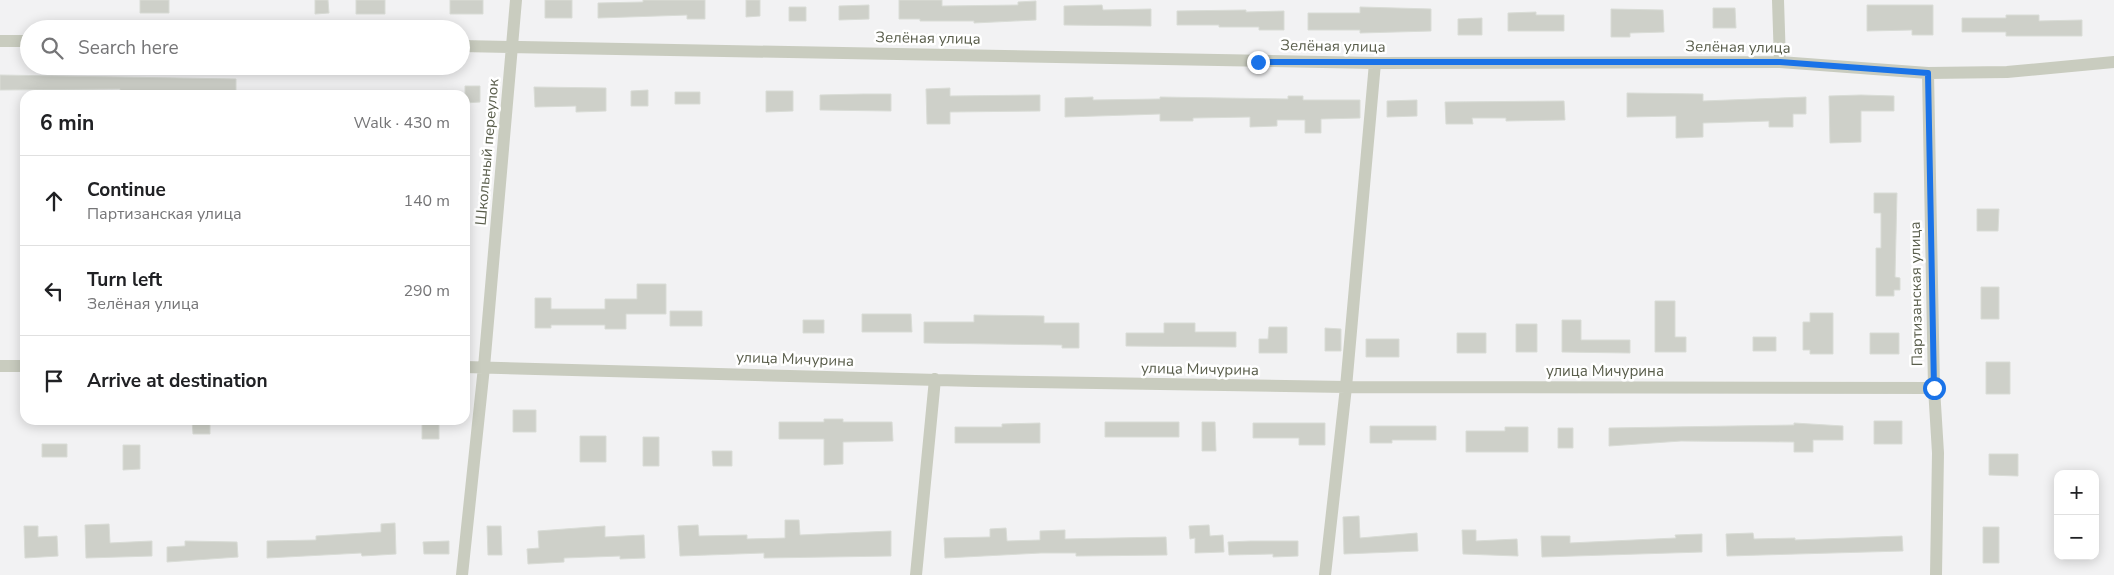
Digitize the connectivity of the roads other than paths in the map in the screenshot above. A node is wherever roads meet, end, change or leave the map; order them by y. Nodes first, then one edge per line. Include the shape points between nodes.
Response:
1 (516, 0) edge
2 (1778, 0) edge
3 (0, 41) edge
4 (20, 41) edge
5 (470, 46) edge
6 (513, 47) junction
7 (1780, 62) junction
8 (2114, 62) edge
9 (1375, 63) junction
10 (1928, 73) junction
11 (0, 366) edge
12 (20, 366) edge
13 (470, 367) edge
14 (484, 367) junction
15 (935, 379) junction
16 (1346, 387) junction
17 (1934, 388) junction
18 (462, 575) edge
19 (916, 575) edge
20 (1325, 575) edge
21 (1936, 575) edge

1 - 6 street, Школьный переулок
2 - 7 street
3 - 4 street
5 - 6 street, Зелёная улица
6 - 9 street, Зелёная улица
6 - 14 street, Школьный переулок
7 - 9 street, Зелёная улица
7 - 10 street, Зелёная улица
8 - 10 street, Зелёная улица via 2007,72
9 - 16 street
10 - 17 street, Партизанская улица
11 - 12 street
13 - 14 street, улица Мичурина
14 - 15 street, улица Мичурина
14 - 18 street, Школьный переулок
15 - 16 street, улица Мичурина
15 - 19 street
16 - 17 street, улица Мичурина
16 - 20 street
17 - 21 street, Партизанская улица via 1938,453

